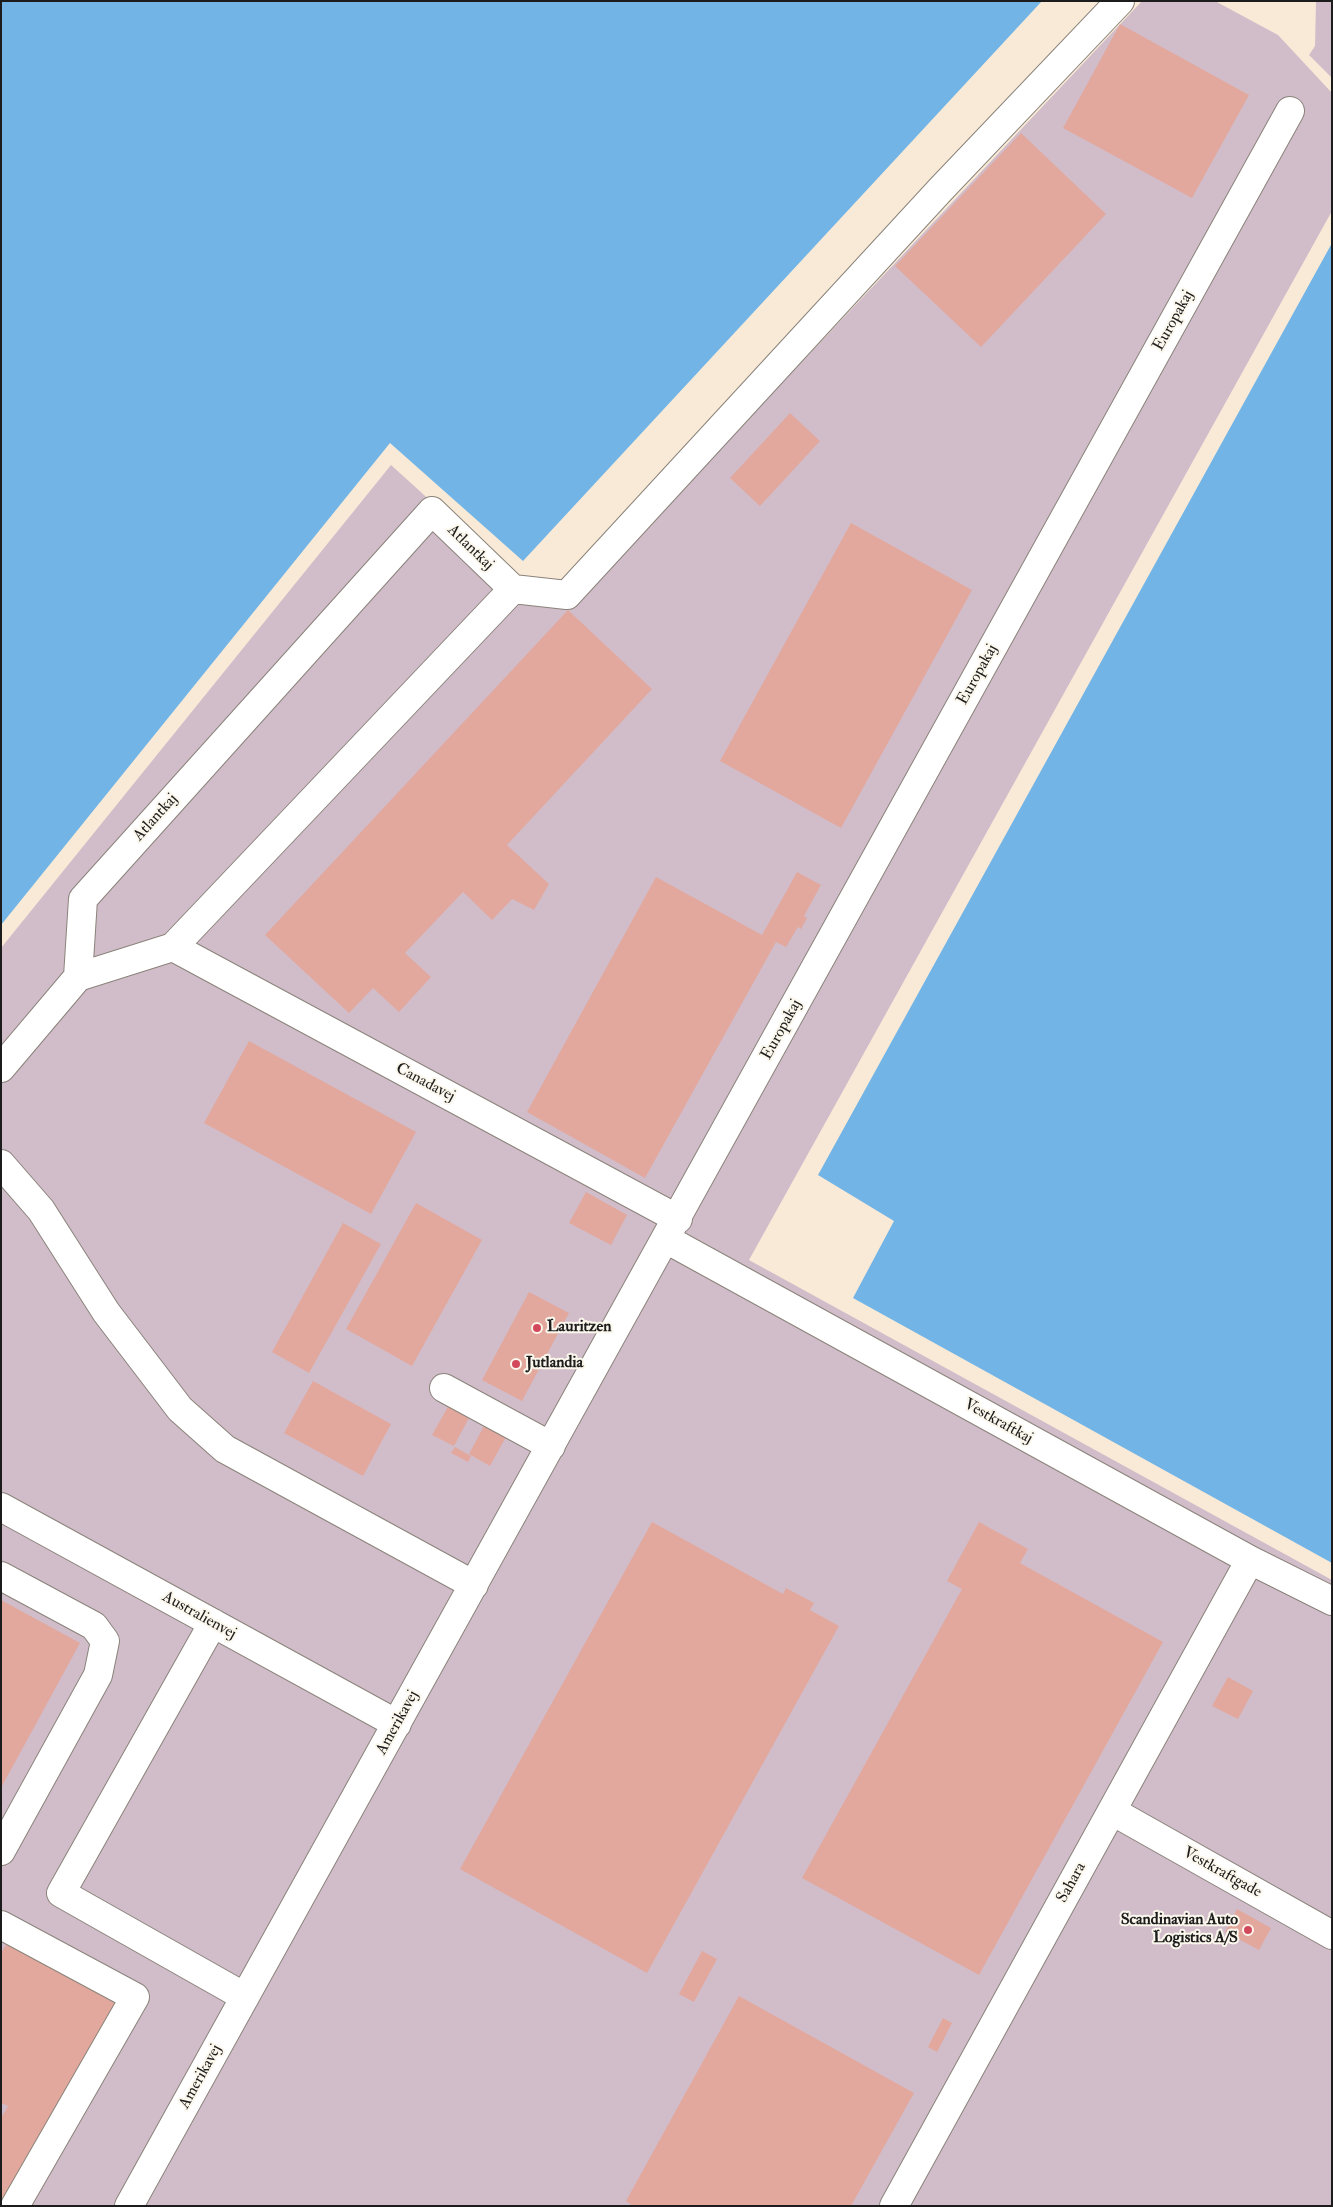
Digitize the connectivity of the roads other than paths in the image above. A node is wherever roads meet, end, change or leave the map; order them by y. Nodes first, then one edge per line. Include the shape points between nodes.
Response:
1 (1120, 1) edge
2 (1290, 111) dead end
3 (513, 588) junction
4 (173, 946) junction
5 (78, 977) junction
6 (1, 1068) edge
7 (1, 1164) edge
8 (672, 1229) junction
9 (444, 1388) dead end
10 (552, 1446) junction
11 (1, 1507) edge
12 (1250, 1560) junction
13 (1, 1576) edge
14 (474, 1585) junction
15 (1332, 1601) edge
16 (213, 1623) junction
17 (397, 1724) junction
18 (1112, 1811) junction
19 (1, 1851) edge
20 (1, 1925) edge
21 (1332, 1936) edge
22 (245, 1998) junction
23 (15, 2206) edge
24 (129, 2206) edge
25 (894, 2206) edge

1 - 3 street via 941,189 567,595
2 - 8 street, Europakaj
3 - 4 street
3 - 5 street, Atlantkaj via 432,511 83,899
4 - 5 street
4 - 8 street, Canadavej
5 - 6 street
7 - 14 street via 40,1210 106,1312 180,1409 225,1449
8 - 10 street, Amerikavej
8 - 12 street, Vestkraftkaj
9 - 10 street
10 - 14 street, Amerikavej
11 - 16 street, Australienvej
12 - 15 street, Vestkraftkaj
12 - 18 street, Sahara
13 - 19 street via 94,1626 105,1641 98,1675
14 - 17 street, Amerikavej
16 - 17 street, Australienvej
16 - 22 street via 61,1893
17 - 22 street, Amerikavej
18 - 21 street, Vestkraftgade
18 - 25 street, Sahara
20 - 23 street via 135,1997
22 - 24 street, Amerikavej

